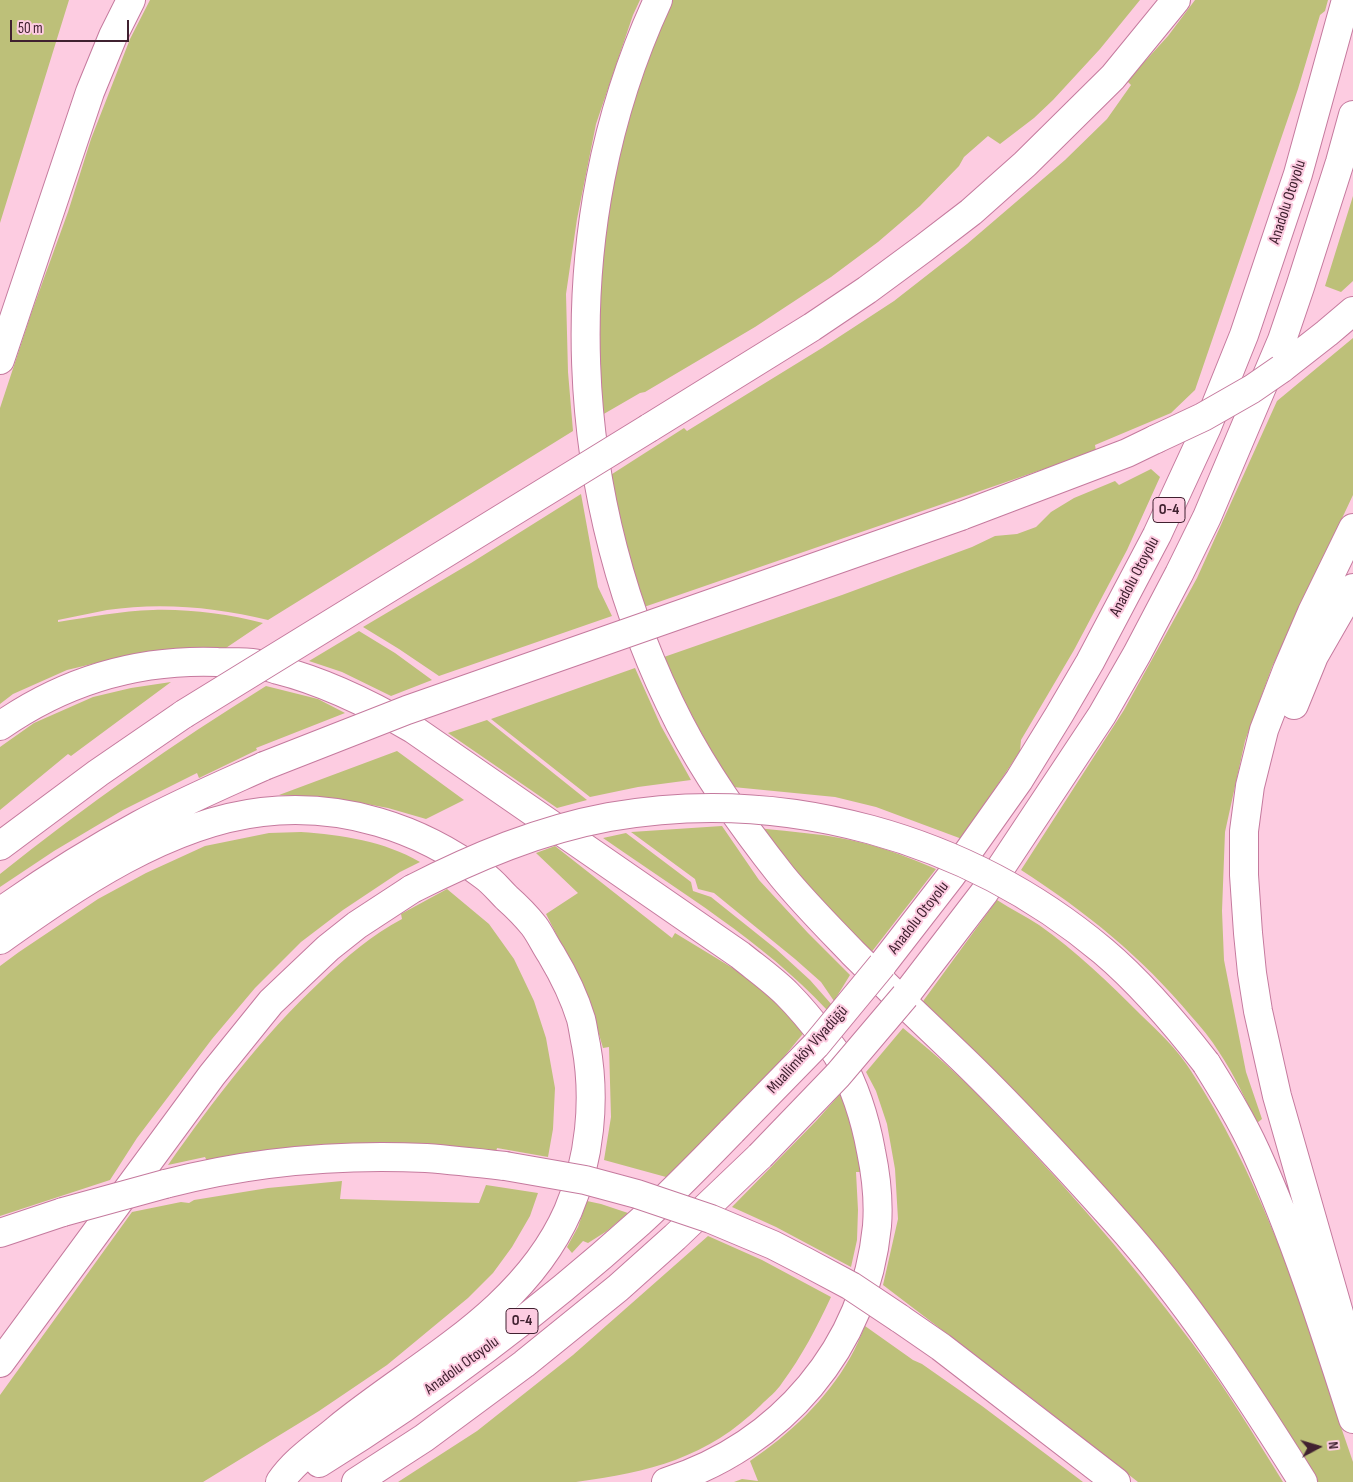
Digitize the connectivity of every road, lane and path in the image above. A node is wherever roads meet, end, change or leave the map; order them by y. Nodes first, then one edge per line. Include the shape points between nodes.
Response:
1 (131, 0) edge
2 (658, 0) edge
3 (1176, 0) edge
4 (1346, 0) edge
5 (1353, 115) edge
6 (1353, 310) edge
7 (0, 360) edge
8 (1353, 528) edge
9 (1353, 588) edge
10 (0, 726) edge
11 (0, 846) edge
12 (0, 912) edge
13 (1248, 933) junction
14 (0, 940) edge
15 (882, 966) joint
16 (732, 1131) joint
17 (0, 1233) edge
18 (1353, 1362) edge
19 (0, 1363) edge
20 (1353, 1419) edge
21 (280, 1482) edge
22 (290, 1482) edge
23 (356, 1482) edge
24 (666, 1482) edge
25 (1116, 1482) edge
26 (1303, 1482) edge

1 - 7 highway via 90,92
2 - 26 highway via 627,76 605,155 587,266 585,344 590,418 608,527 645,646 682,727 714,782 784,879 906,1006 1020,1116 1119,1224 1224,1361
3 - 11 highway, bridge via 1113,76 1025,164 971,212 867,290 184,714
4 - 15 highway, Anadolu Otoyolu / O-4 via 1298,174 1244,335 1207,427 1157,536 1090,662 1019,780
5 - 23 highway, O-4, bridge via 1282,340 1207,517 1102,715 984,894 905,996 838,1075 675,1237 524,1364 424,1438
6 - 12 highway, bridge via 1328,333 1252,389 1203,417 1127,453 961,516 407,710 264,766 140,825
8 - 13 highway via 1286,670 1264,730 1250,786 1244,831
9 - 13 highway via 1314,656 1282,740 1258,828
10 - 24 highway via 69,687 131,668 172,662 252,663 302,676 356,698 413,729 740,955 786,993 813,1022 851,1081 868,1136 877,1190 877,1225 867,1280 835,1350 794,1405 766,1430 712,1464
13 - 18 highway via 1258,1011 1277,1096
14 - 21 highway via 90,879 170,838 208,824 274,811 352,814 420,837 445,849 486,877 534,926 563,976 581,1020 592,1098 587,1149 568,1211 555,1237 525,1278 490,1314 351,1418 290,1468
15 - 16 highway, Muallimköy Viyadüğü / O-4, bridge via 816,1045
16 - 22 highway, Anadolu Otoyolu / O-4 via 639,1222 508,1332 420,1396
17 - 25 highway, bridge via 165,1184 308,1160 425,1158 505,1166 585,1180 711,1219 790,1253 850,1286 948,1353
19 - 20 highway, bridge via 201,1089 265,1010 300,973 357,925 412,889 453,868 551,831 609,817 688,808 735,808 839,822 892,836 971,866 1058,916 1104,952 1148,994 1206,1063 1255,1151 1281,1212

